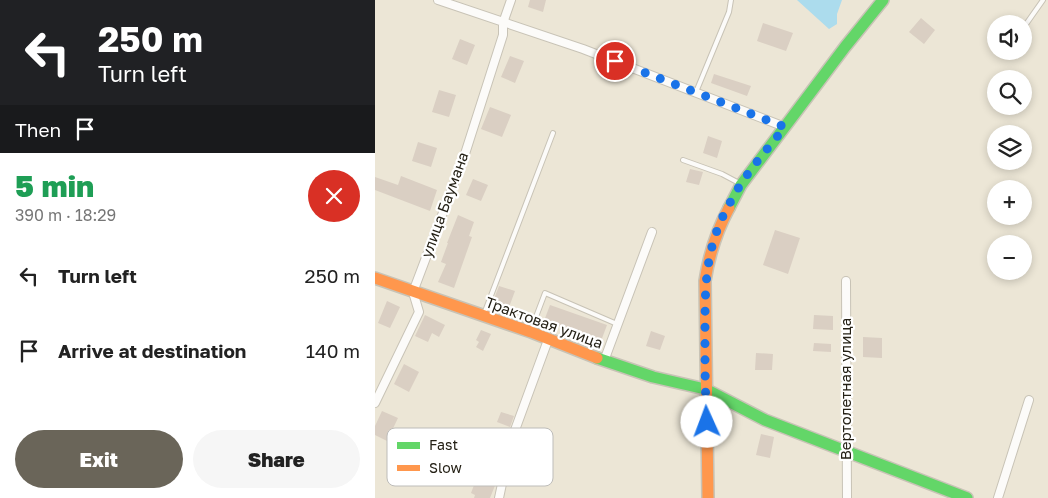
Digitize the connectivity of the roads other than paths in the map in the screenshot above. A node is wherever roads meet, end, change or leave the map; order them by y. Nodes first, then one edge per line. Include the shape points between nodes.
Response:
1 (438, 0) edge
2 (511, 0) edge
3 (731, 0) edge
4 (883, 0) edge
5 (1043, 0) edge
6 (1032, 16) edge
7 (503, 23) junction
8 (696, 92) junction
9 (785, 127) junction
10 (553, 133) dead end
11 (683, 160) dead end
12 (741, 184) junction
13 (652, 232) dead end
14 (375, 278) edge
15 (846, 281) dead end
16 (413, 292) junction
17 (483, 316) junction
18 (619, 324) junction
19 (531, 332) junction
20 (548, 340) junction
21 (603, 361) junction
22 (705, 388) junction
23 (1029, 400) dead end
24 (375, 404) edge
25 (516, 428) edge
26 (847, 450) junction
27 (709, 498) edge
28 (847, 498) edge
29 (967, 498) edge
30 (998, 498) edge

1 - 7 street
2 - 7 street, улица Баумана
3 - 8 lane
4 - 9 street
5 - 6 lane
7 - 8 street
7 - 16 street, улица Баумана via 503,36 464,157
8 - 9 street
9 - 12 street
10 - 17 lane
11 - 12 lane
12 - 22 street via 719,226 709,255 705,281
13 - 18 street
14 - 16 street, Трактовая улица
15 - 26 street, Вертолетная улица
16 - 17 street, Трактовая улица
16 - 24 street via 419,312
17 - 19 street, Трактовая улица
18 - 19 lane via 545,293
18 - 21 street
19 - 20 street, Трактовая улица
20 - 21 street, Трактовая улица
20 - 25 street
21 - 22 street, Трактовая улица via 653,377
22 - 26 street, Трактовая улица via 765,420
22 - 27 street
23 - 30 street
26 - 28 street, Вертолетная улица
26 - 29 street, Трактовая улица

